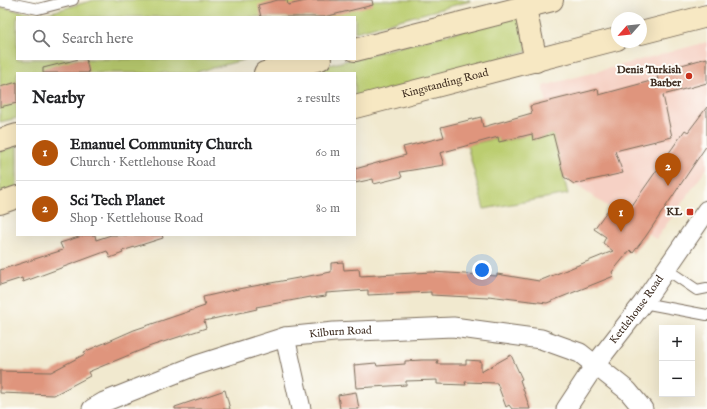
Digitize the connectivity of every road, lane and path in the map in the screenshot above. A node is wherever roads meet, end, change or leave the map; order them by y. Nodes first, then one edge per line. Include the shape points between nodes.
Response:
1 (0, 0) edge
2 (73, 0) edge
3 (552, 0) edge
4 (525, 8) junction
5 (707, 16) edge
6 (647, 31) edge
7 (611, 42) edge
8 (356, 50) edge
9 (316, 60) edge
10 (536, 61) junction
11 (269, 72) edge
12 (356, 107) edge
13 (16, 135) edge
14 (0, 140) edge
15 (16, 197) edge
16 (0, 203) edge
17 (705, 217) edge
18 (666, 269) junction
19 (707, 288) edge
20 (642, 303) junction
21 (707, 315) edge
22 (285, 337) junction
23 (595, 365) junction
24 (92, 409) edge
25 (301, 409) edge
26 (566, 409) edge
27 (643, 409) edge

1 - 2 lane via 38,10
3 - 4 main road
4 - 8 main road
4 - 10 main road
5 - 6 main road
7 - 10 main road, Kingstanding Road
9 - 11 main road
10 - 12 main road, Kingstanding Road
13 - 14 main road
15 - 16 main road
17 - 18 street, Kettlehouse Road
18 - 19 lane via 697,290
18 - 20 street, Kettlehouse Road
20 - 21 lane
20 - 23 street, Kettlehouse Road
22 - 23 street, Kilburn Road via 334,332 453,327 541,339 580,353
22 - 24 street, Kilburn Road via 197,365
22 - 25 street
23 - 26 street, Kettlehouse Road
23 - 27 street, Kilburn Road via 628,391

